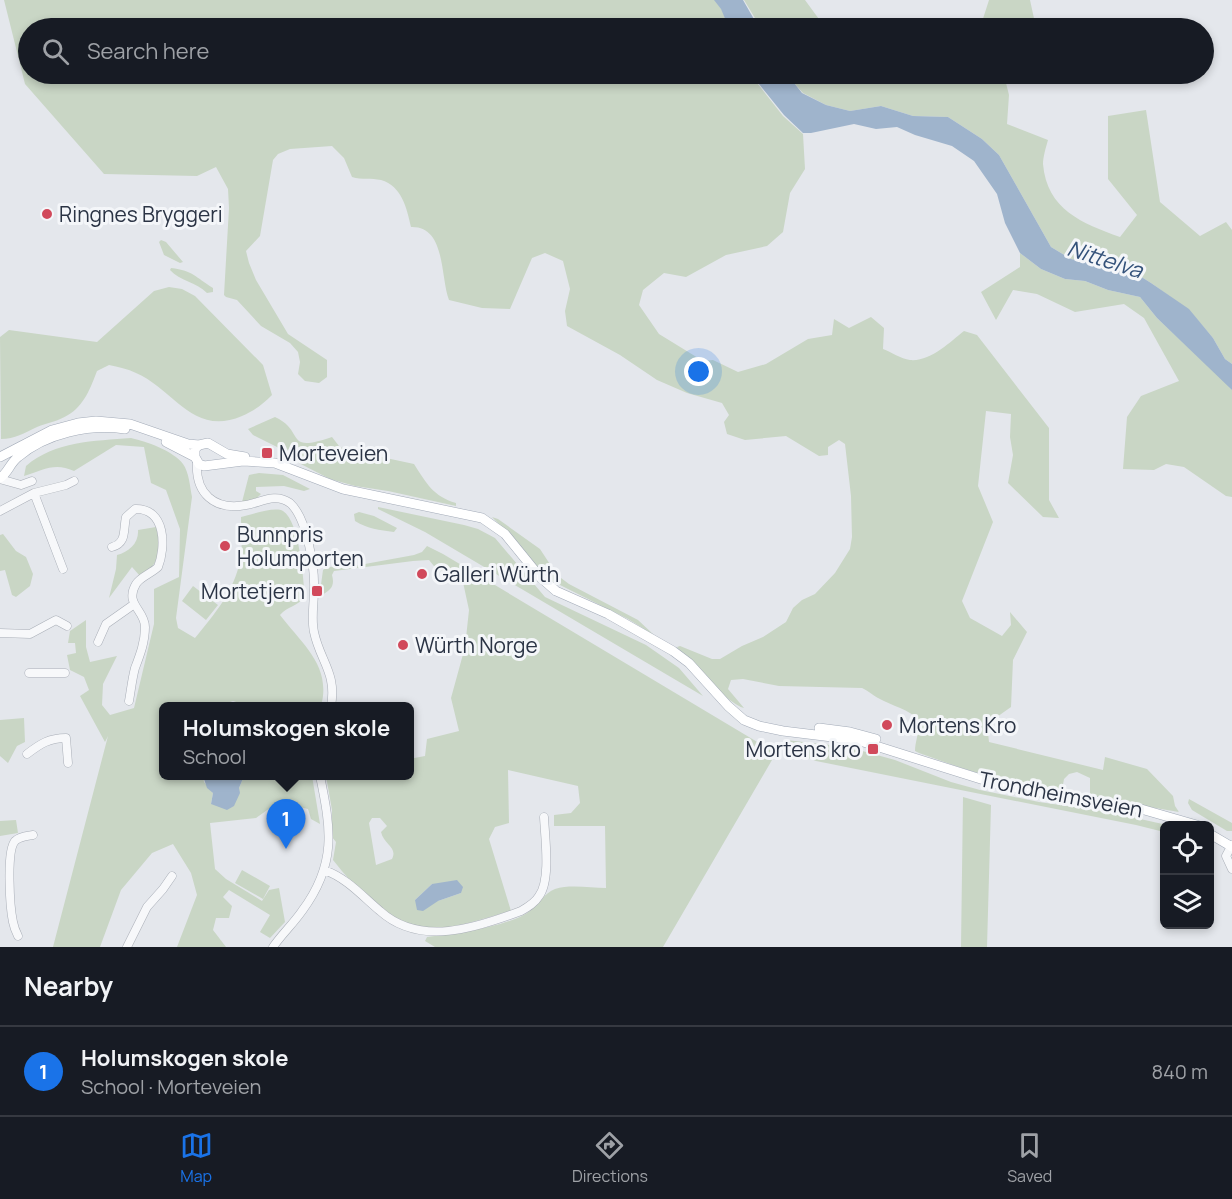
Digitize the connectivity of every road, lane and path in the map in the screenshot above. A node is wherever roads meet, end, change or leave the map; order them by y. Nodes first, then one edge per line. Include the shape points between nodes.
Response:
1 (199, 445) junction
2 (216, 449) junction
3 (0, 458) edge
4 (202, 462) junction
5 (3, 474) edge
6 (309, 475) junction
7 (74, 481) dead end
8 (34, 493) junction
9 (0, 511) edge
10 (112, 547) dead end
11 (63, 569) dead end
12 (133, 605) junction
13 (67, 626) dead end
14 (0, 633) edge
15 (98, 642) dead end
16 (29, 673) dead end
17 (65, 673) dead end
18 (129, 701) dead end
19 (331, 702) edge
20 (27, 754) dead end
21 (69, 764) dead end
22 (321, 780) edge
23 (544, 817) dead end
24 (1180, 820) joint
25 (1184, 821) edge
26 (1214, 832) edge
27 (33, 835) dead end
28 (1214, 836) edge
29 (1232, 845) edge
30 (1231, 864) edge
31 (324, 870) junction
32 (172, 876) dead end
33 (18, 936) dead end
34 (127, 947) edge
35 (273, 947) edge

1 - 2 main road via 208,443
1 - 3 main road via 130,424 96,421 52,430
1 - 4 main road via 195,449
2 - 4 main road via 217,458
2 - 6 main road, Trondheimsveien via 232,455 283,460
3 - 5 main road via 4,461
4 - 5 main road via 138,432 96,428 46,441 21,454
4 - 6 main road, Trondheimsveien via 269,462
4 - 19 street via 197,476 200,485 206,496 221,504 244,506 277,498 287,501 297,512 312,563 313,626 332,680
6 - 24 main road, Trondheimsveien via 343,489 487,521 505,534 555,591 614,617 673,651 744,720 765,728 849,738 1012,788 1141,809
7 - 8 street
8 - 9 street
8 - 11 street
10 - 12 street via 123,540 126,517 135,509 148,512 160,525 160,561 156,570 136,584
12 - 15 street via 106,624
12 - 18 street via 145,626
13 - 14 street via 56,620 30,634
16 - 17 street
20 - 21 street via 52,738 66,738
22 - 31 street via 329,825
23 - 31 street via 546,879 540,896 521,911 447,932 421,932 399,925 343,879
24 - 25 main road, Trondheimsveien
26 - 29 main road
27 - 33 street via 16,840 11,853 10,895
28 - 29 main road
29 - 30 street via 1226,856
31 - 35 street via 308,904
32 - 34 street via 144,911

